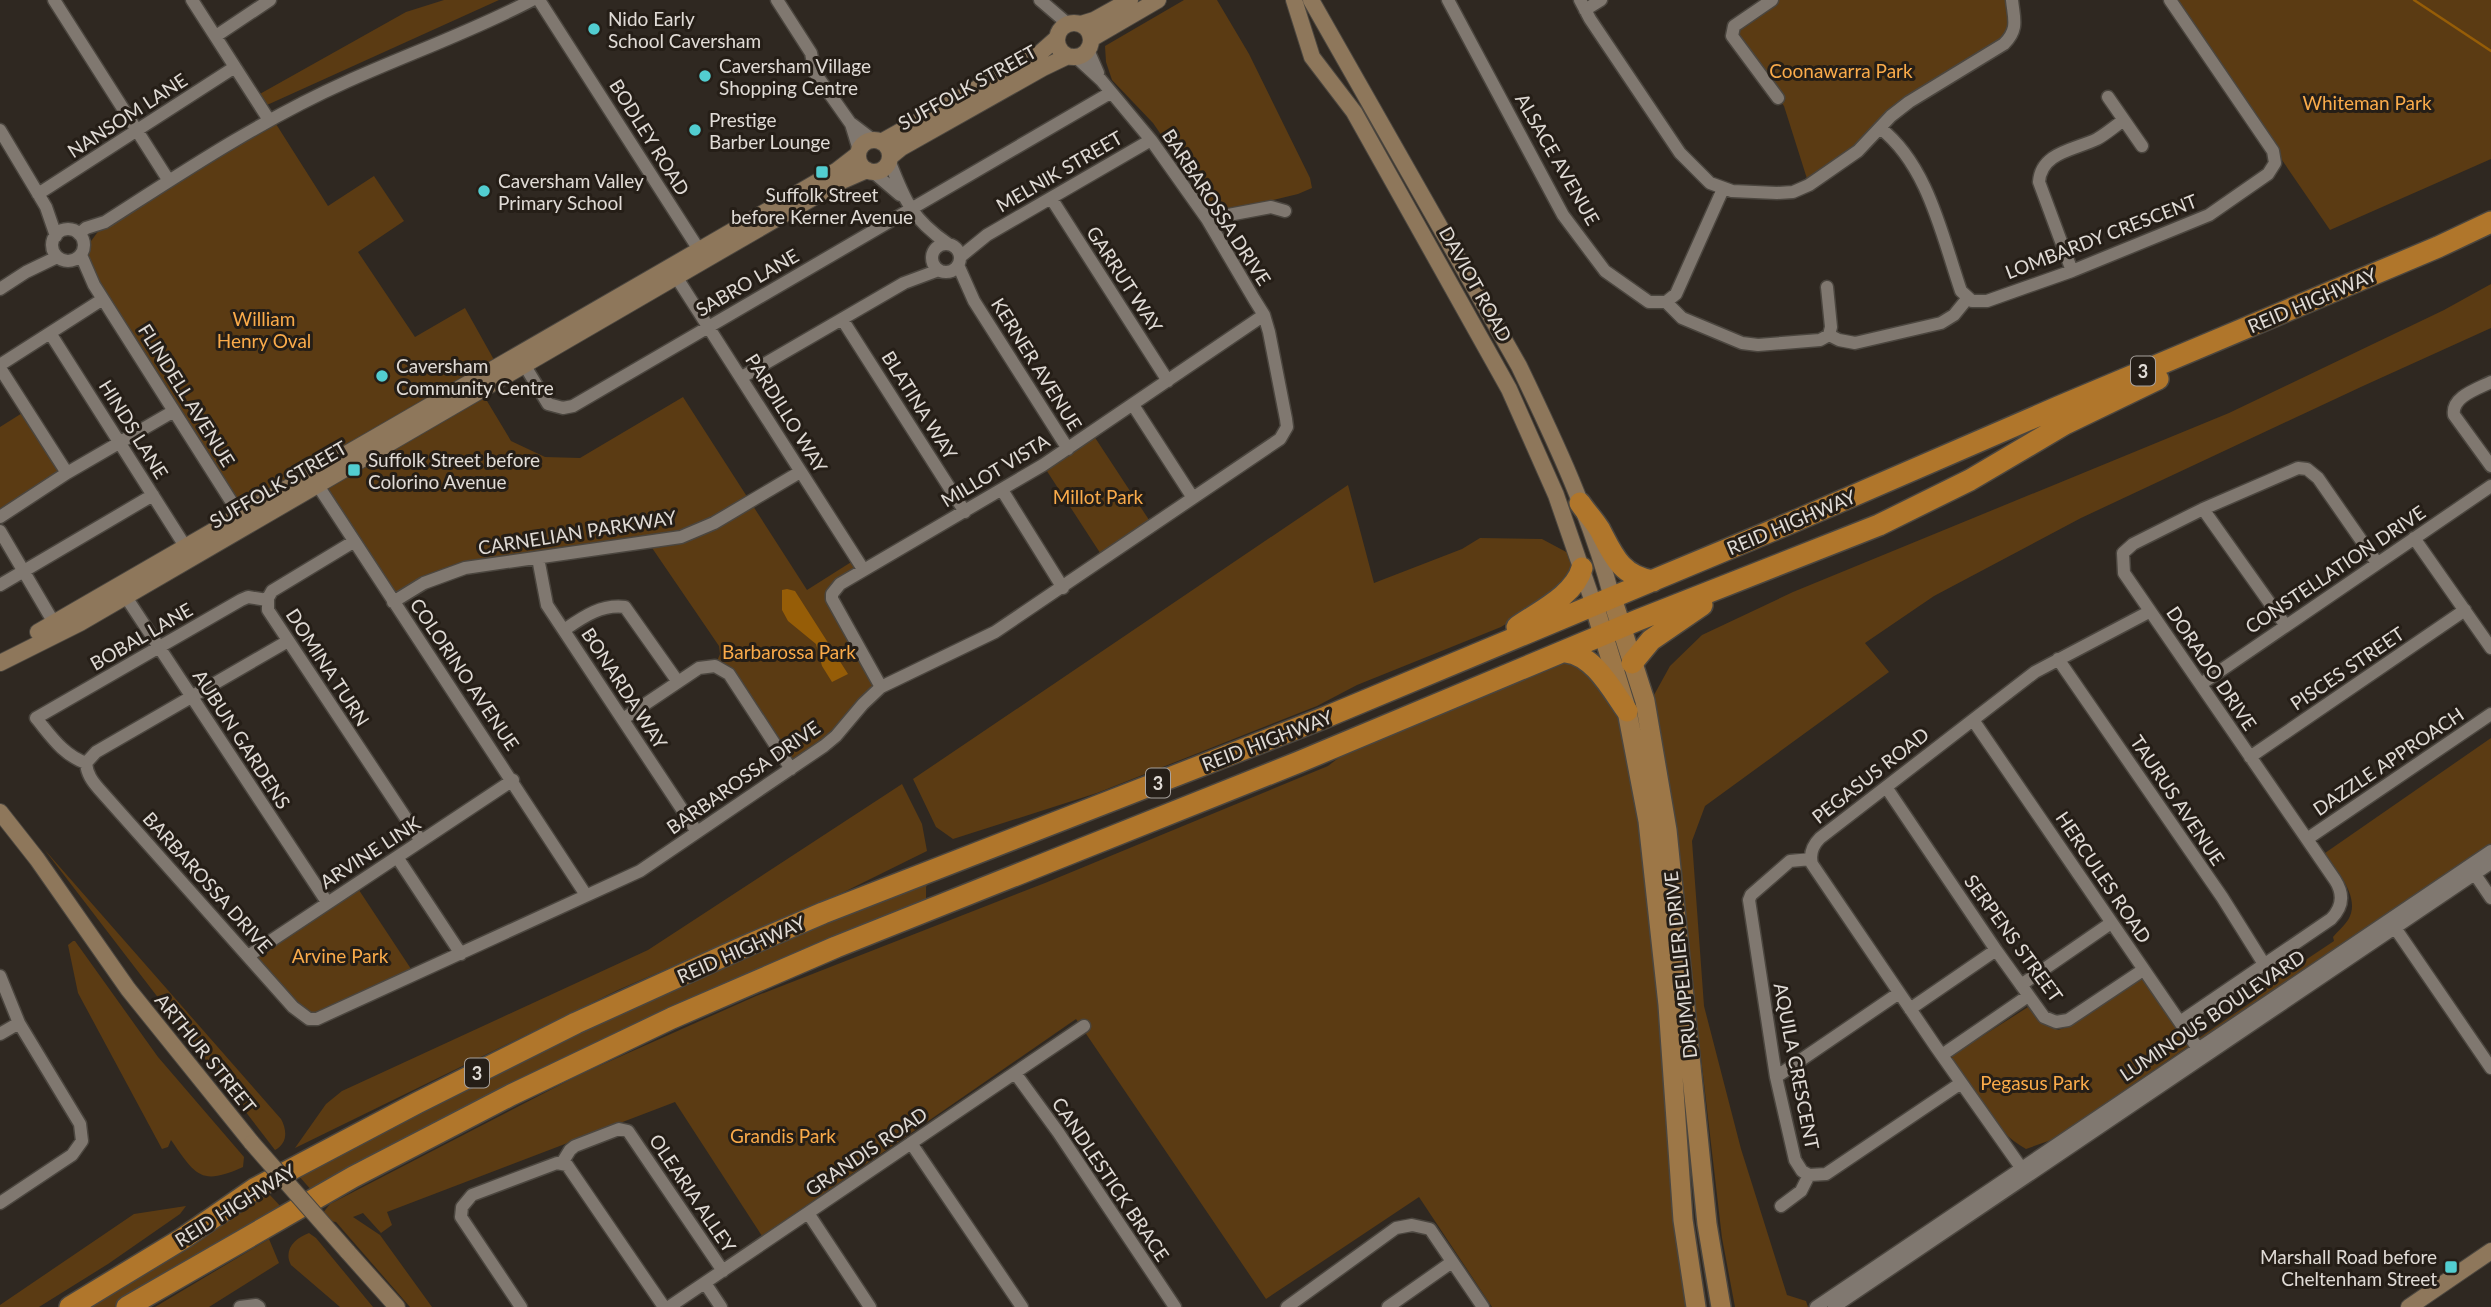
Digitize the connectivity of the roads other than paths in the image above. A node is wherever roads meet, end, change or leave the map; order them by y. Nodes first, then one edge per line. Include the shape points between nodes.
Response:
1 (54, 0) edge
2 (192, 0) edge
3 (270, 0) edge
4 (532, 0) edge
5 (539, 0) edge
6 (777, 0) edge
7 (1040, 0) edge
8 (1130, 0) edge
9 (1158, 0) edge
10 (1294, 0) edge
11 (1311, 0) edge
12 (1448, 0) edge
13 (1601, 0) edge
14 (1772, 0) edge
15 (2012, 0) edge
16 (2170, 0) edge
17 (1583, 5) edge
18 (1066, 30) junction
19 (216, 36) junction
20 (1080, 51) junction
21 (235, 67) junction
22 (1110, 93) junction
23 (2108, 97) dead end
24 (1778, 98) dead end
25 (269, 120) junction
26 (2124, 120) junction
27 (851, 124) junction
28 (1880, 128) junction
29 (0, 130) edge
30 (138, 131) junction
31 (1151, 139) junction
32 (877, 141) junction
33 (2142, 146) dead end
34 (5, 150) edge
35 (859, 152) junction
36 (889, 159) junction
37 (870, 171) junction
38 (169, 181) junction
39 (1724, 189) junction
40 (38, 194) junction
41 (903, 198) junction
42 (1051, 198) junction
43 (46, 207) junction
44 (911, 209) junction
45 (1284, 211) dead end
46 (1207, 219) junction
47 (105, 222) junction
48 (2491, 222) edge
49 (926, 228) junction
50 (74, 232) junction
51 (2491, 236) edge
52 (54, 239) junction
53 (83, 252) junction
54 (702, 255) junction
55 (932, 256) junction
56 (61, 259) junction
57 (951, 259) junction
58 (2072, 271) junction
59 (26, 272) junction
60 (677, 278) junction
61 (904, 283) junction
62 (94, 285) junction
63 (1827, 287) dead end
64 (0, 289) edge
65 (103, 299) junction
66 (1967, 299) junction
67 (1665, 302) junction
68 (1264, 315) junction
69 (842, 319) junction
70 (708, 326) junction
71 (50, 333) junction
72 (1829, 335) junction
73 (0, 366) edge
74 (525, 366) junction
75 (742, 377) junction
76 (1168, 381) junction
77 (2491, 382) edge
78 (1133, 405) junction
79 (174, 411) junction
80 (120, 443) junction
81 (1068, 449) junction
82 (2491, 466) edge
83 (800, 472) junction
84 (67, 473) junction
85 (314, 480) junction
86 (2491, 486) edge
87 (1002, 490) junction
88 (153, 495) junction
89 (1193, 498) junction
90 (1580, 503) junction
91 (2203, 509) junction
92 (965, 512) junction
93 (0, 517) edge
94 (243, 521) junction
95 (1879, 525) junction
96 (0, 531) edge
97 (2414, 538) junction
98 (353, 542) junction
99 (185, 546) junction
100 (538, 558) junction
101 (2377, 564) junction
102 (1582, 568) junction
103 (863, 569) junction
104 (24, 571) junction
105 (1653, 581) junction
106 (0, 586) edge
107 (1063, 588) junction
108 (126, 597) junction
109 (267, 600) junction
110 (1603, 601) junction
111 (393, 602) junction
112 (2465, 610) junction
113 (2146, 614) dead end
114 (54, 623) junction
115 (2286, 626) junction
116 (564, 631) junction
117 (1613, 631) junction
118 (288, 641) junction
119 (159, 648) junction
120 (2491, 648) edge
121 (1484, 650) junction
122 (1566, 652) junction
123 (0, 655) edge
124 (2058, 659) junction
125 (0, 663) edge
126 (1632, 663) junction
127 (678, 682) junction
128 (2201, 684) junction
129 (881, 687) junction
130 (191, 697) junction
131 (1627, 711) junction
132 (2491, 714) edge
133 (623, 719) junction
134 (1973, 720) junction
135 (2250, 757) junction
136 (86, 763) junction
137 (791, 769) junction
138 (513, 780) junction
139 (1886, 787) junction
140 (0, 813) edge
141 (697, 832) junction
142 (2307, 839) junction
143 (421, 841) junction
144 (2491, 851) edge
145 (397, 857) junction
146 (1811, 859) junction
147 (2491, 863) edge
148 (2472, 870) junction
149 (586, 895) junction
150 (2491, 898) edge
151 (327, 902) junction
152 (2111, 923) junction
153 (2392, 924) junction
154 (1996, 950) junction
155 (461, 954) junction
156 (248, 956) junction
157 (2264, 964) junction
158 (2143, 970) junction
159 (0, 976) edge
160 (2024, 991) junction
161 (1899, 993) junction
162 (1910, 1009) junction
163 (2179, 1022) junction
164 (19, 1023) junction
165 (1084, 1026) dead end
166 (0, 1034) edge
167 (2200, 1052) junction
168 (1942, 1055) junction
169 (2491, 1068) edge
170 (1015, 1073) junction
171 (1776, 1077) junction
172 (1961, 1083) junction
173 (911, 1143) junction
174 (562, 1163) junction
175 (2024, 1172) junction
176 (1809, 1175) junction
177 (1, 1201) edge
178 (1781, 1206) dead end
179 (808, 1213) junction
180 (2491, 1251) edge
181 (1452, 1262) junction
182 (1880, 1269) junction
183 (723, 1271) junction
184 (705, 1283) junction
185 (1304, 1295) junction
186 (70, 1307) edge
187 (127, 1307) edge
188 (240, 1307) edge
189 (259, 1307) edge
190 (397, 1307) edge
191 (521, 1307) edge
192 (664, 1307) edge
193 (669, 1307) edge
194 (721, 1307) edge
195 (870, 1307) edge
196 (1022, 1307) edge
197 (1175, 1307) edge
198 (1287, 1307) edge
199 (1313, 1307) edge
200 (1388, 1307) edge
201 (1483, 1307) edge
202 (1696, 1307) edge
203 (1721, 1307) edge
204 (1816, 1307) edge
205 (1834, 1307) edge
206 (2409, 1307) edge

1 - 30 street
2 - 19 street
3 - 19 street
4 - 25 street via 477,29 345,82
5 - 54 street, BODLEY ROAD
6 - 27 street via 811,53 815,73
7 - 18 street
8 - 18 street, SUFFOLK STREET
9 - 20 street, SUFFOLK STREET
10 - 102 street, DAVIOT ROAD via 1312,57 1354,112 1509,388
11 - 90 street, DAVIOT ROAD via 1502,334
12 - 67 street, ALSACE AVENUE via 1563,215 1605,271 1649,302
13 - 17 street
14 - 24 street via 1734,26 1732,36
15 - 28 street via 2015,26 2004,44 1909,102
16 - 58 street, LOMBARDY CRESCENT via 2273,151 2275,163 2268,174 2209,215
17 - 39 street via 1681,153 1710,183
18 - 20 street via 1059,49
18 - 20 street via 1088,30
18 - 32 street, SUFFOLK STREET via 1040,53
19 - 21 street
20 - 22 street, BARBAROSSA DRIVE
20 - 36 street, SUFFOLK STREET via 901,148
21 - 25 street
21 - 30 street, NANSOM LANE
22 - 31 street, BARBAROSSA DRIVE
22 - 44 street, SABRO LANE
23 - 26 street
25 - 38 street
26 - 33 street
26 - 58 street via 2098,138 2052,158 2039,171
27 - 32 street
27 - 35 street
28 - 39 street via 1858,151 1809,186 1777,193
28 - 66 street via 1893,137 1923,182
29 - 34 street
30 - 38 street
30 - 40 street, NANSOM LANE
31 - 42 street, MELNIK STREET
31 - 46 street, BARBAROSSA DRIVE
32 - 35 street via 866,142
32 - 36 street via 888,148
34 - 40 street
35 - 37 street via 860,163
35 - 54 street, SUFFOLK STREET
36 - 37 street via 883,169
36 - 41 street
37 - 41 street
37 - 54 street, SUFFOLK STREET via 853,175
38 - 47 street
39 - 67 street via 1676,294
40 - 43 street
41 - 44 street
42 - 57 street, MELNIK STREET
42 - 76 street, GARRUT WAY
43 - 50 street
43 - 52 street
44 - 49 street
44 - 70 street, SABRO LANE
45 - 46 street via 1271,207
46 - 68 street, BARBAROSSA DRIVE
47 - 50 street
47 - 53 street
48 - 105 highway, REID HIGHWAY / 3
49 - 55 street
49 - 57 street
50 - 52 street via 62,231
50 - 53 street via 83,241
51 - 95 highway, REID HIGHWAY / 3 via 2167,374
52 - 56 street via 53,250
52 - 59 street
53 - 56 street via 75,260
53 - 62 street, FLINDELL AVENUE
54 - 60 street, SUFFOLK STREET
54 - 85 street, SUFFOLK STREET
55 - 57 street, KERNER AVENUE via 934,265
55 - 57 street, MELNIK STREET via 938,247
55 - 61 street, MELNIK STREET
56 - 59 street
56 - 62 street, FLINDELL AVENUE
57 - 61 street, MELNIK STREET
57 - 81 street, KERNER AVENUE
58 - 66 street, LOMBARDY CRESCENT via 1987,301
59 - 64 street
60 - 70 street, PARDILLO WAY
60 - 74 street, SUFFOLK STREET
61 - 69 street, MELNIK STREET
62 - 65 street, FLINDELL AVENUE
63 - 72 street
65 - 71 street
65 - 79 street, FLINDELL AVENUE
66 - 72 street via 1941,323 1855,343
67 - 72 street, ALSACE AVENUE via 1682,317 1742,343 1820,340
68 - 76 street, MILLOT VISTA
68 - 89 street, BARBAROSSA DRIVE via 1285,433
69 - 75 street, MELNIK STREET
69 - 92 street, BLATINA WAY
70 - 74 street, SABRO LANE via 568,408 548,404
70 - 75 street, PARDILLO WAY
71 - 73 street
71 - 80 street, HINDS LANE
73 - 84 street
74 - 85 street, SUFFOLK STREET
75 - 83 street, PARDILLO WAY
76 - 78 street, MILLOT VISTA
77 - 82 street via 2467,393 2453,410
78 - 81 street, MILLOT VISTA
78 - 89 street
79 - 80 street
79 - 94 street, FLINDELL AVENUE
80 - 84 street
80 - 88 street, HINDS LANE
81 - 87 street, MILLOT VISTA
83 - 100 street, CARNELIAN PARKWAY via 714,523 681,537
83 - 103 street, PARDILLO WAY
84 - 93 street
85 - 94 street, SUFFOLK STREET
85 - 98 street, COLORINO AVENUE
86 - 97 street, CONSTELLATION DRIVE
87 - 92 street, MILLOT VISTA
87 - 107 street
88 - 99 street, HINDS LANE
88 - 104 street
89 - 107 street, BARBAROSSA DRIVE
90 - 105 highway via 1627,571
90 - 110 street, DAVIOT ROAD
91 - 101 street, DORADO DRIVE via 2307,468
91 - 115 street
91 - 128 street, DORADO DRIVE via 2133,544 2123,553 2122,564
92 - 103 street, MILLOT VISTA
94 - 99 street, SUFFOLK STREET
94 - 108 street, SUFFOLK STREET
95 - 117 highway, REID HIGHWAY / 3
95 - 126 highway via 1852,545 1711,600 1651,640
96 - 104 street
97 - 101 street, CONSTELLATION DRIVE
97 - 112 street
98 - 109 street, DOMINA TURN via 283,583
98 - 111 street, COLORINO AVENUE
99 - 114 street, SUFFOLK STREET
100 - 111 street, CARNELIAN PARKWAY via 450,572
100 - 116 street, BONARDA WAY via 546,600
101 - 115 street, CONSTELLATION DRIVE
102 - 110 street, DAVIOT ROAD
102 - 121 highway via 1580,578 1566,593
103 - 129 street, MILLOT VISTA via 839,584 832,599
104 - 106 street
104 - 114 street
105 - 110 highway, REID HIGHWAY / 3
107 - 129 street, BARBAROSSA DRIVE via 978,642
108 - 119 street, AUBUN GARDENS
108 - 125 street, SUFFOLK STREET
109 - 118 street, DOMINA TURN via 268,610
109 - 119 street, BOBAL LANE via 241,600
110 - 117 main road
110 - 121 highway, REID HIGHWAY / 3
111 - 138 street, COLORINO AVENUE
112 - 120 street
112 - 135 street, PISCES STREET
113 - 124 street, PEGASUS ROAD
114 - 123 street, SUFFOLK STREET
115 - 128 street, CONSTELLATION DRIVE
116 - 127 street via 591,612 625,607
116 - 133 street, BONARDA WAY
117 - 122 highway, REID HIGHWAY / 3
117 - 126 main road, DRUMPELLIER DRIVE
117 - 131 main road, DRUMPELLIER DRIVE
118 - 130 street
118 - 143 street, DOMINA TURN
119 - 130 street, AUBUN GARDENS
119 - 136 street, BOBAL LANE via 36,718 66,753
121 - 186 highway, REID HIGHWAY / 3 via 763,939 588,1017 256,1188
122 - 131 highway via 1591,664
122 - 187 highway, REID HIGHWAY / 3 via 731,992 511,1095 341,1183
124 - 134 street, PEGASUS ROAD
124 - 157 street, TAURUS AVENUE
126 - 203 main road, DRUMPELLIER DRIVE via 1645,701 1667,830 1707,1224
127 - 133 street
127 - 137 street via 708,665 729,674
128 - 135 street, DORADO DRIVE
129 - 137 street, BARBAROSSA DRIVE via 836,736
130 - 136 street via 96,752
130 - 151 street, AUBUN GARDENS
131 - 202 main road, DRUMPELLIER DRIVE via 1651,843 1683,1220
132 - 142 street, DAZZLE APPROACH
133 - 141 street, BONARDA WAY
134 - 139 street, PEGASUS ROAD
134 - 152 street, HERCULES ROAD
135 - 142 street, DORADO DRIVE
136 - 156 street, BARBAROSSA DRIVE via 88,775 99,789
137 - 141 street, BARBAROSSA DRIVE
138 - 143 street, ARVINE LINK
138 - 149 street, COLORINO AVENUE
139 - 146 street, PEGASUS ROAD via 1821,838
139 - 154 street, SERPENS STREET
140 - 190 street, ARTHUR STREET, bridge via 128,989 252,1143
141 - 149 street, BARBAROSSA DRIVE via 640,870
142 - 157 street, DORADO DRIVE via 2340,888 2339,908 2331,919
143 - 145 street, ARVINE LINK
144 - 148 street, LUMINOUS BOULEVARD
145 - 151 street, ARVINE LINK
145 - 155 street
146 - 161 street
146 - 171 street, AQUILA CRESCENT via 1790,862 1749,900
147 - 148 street, LUMINOUS BOULEVARD
148 - 150 street
148 - 153 street, LUMINOUS BOULEVARD
149 - 155 street, BARBAROSSA DRIVE
151 - 156 street, ARVINE LINK
152 - 158 street, HERCULES ROAD
152 - 160 street
153 - 167 street, LUMINOUS BOULEVARD
153 - 169 street
154 - 160 street, SERPENS STREET
154 - 162 street
155 - 156 street, BARBAROSSA DRIVE via 317,1020 293,1007
157 - 163 street, DORADO DRIVE
158 - 160 street, SERPENS STREET via 2064,1022 2044,1017
158 - 163 street, HERCULES ROAD
159 - 164 street
160 - 168 street
161 - 162 street
161 - 171 street
162 - 168 street
163 - 167 street, HERCULES ROAD
164 - 166 street
164 - 177 street via 80,1124 82,1141 72,1155
165 - 170 street, GRANDIS ROAD
167 - 175 street, LUMINOUS BOULEVARD
168 - 172 street
170 - 173 street, GRANDIS ROAD
170 - 197 street, CANDLESTICK BRACE
171 - 176 street, AQUILA CRESCENT via 1795,1160
172 - 175 street
172 - 176 street, AQUILA CRESCENT via 1829,1172
173 - 179 street, GRANDIS ROAD
173 - 196 street
174 - 183 street, OLEARIA ALLEY via 575,1146 619,1129 628,1131
174 - 191 street via 472,1195 462,1207 461,1217
174 - 192 street via 568,1165
175 - 182 street, LUMINOUS BOULEVARD
176 - 178 street via 1801,1191
179 - 183 street, GRANDIS ROAD
179 - 195 street
180 - 206 street
181 - 185 street via 1430,1229 1396,1228
181 - 200 street
181 - 201 street
182 - 204 street, LUMINOUS BOULEVARD
182 - 205 street, LUMINOUS BOULEVARD
183 - 184 street, GRANDIS ROAD
184 - 193 street, GRANDIS ROAD
184 - 194 street
185 - 198 street
185 - 199 street
188 - 189 street

